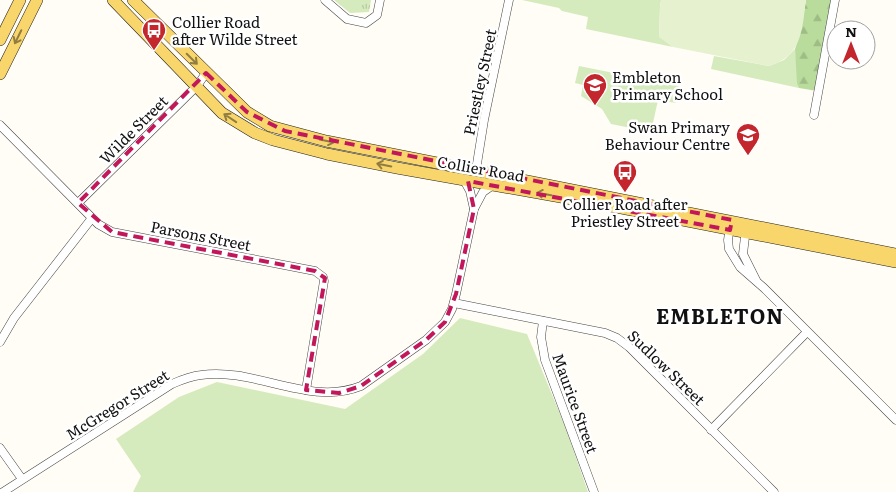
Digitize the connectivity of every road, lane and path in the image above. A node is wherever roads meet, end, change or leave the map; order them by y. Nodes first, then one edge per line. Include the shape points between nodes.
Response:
1 (20, 0) edge
2 (37, 0) edge
3 (113, 0) edge
4 (133, 0) edge
5 (325, 0) edge
6 (380, 0) edge
7 (509, 0) edge
8 (835, 0) edge
9 (0, 40) edge
10 (206, 73) junction
11 (0, 74) edge
12 (197, 86) junction
13 (814, 115) dead end
14 (0, 125) edge
15 (476, 170) junction
16 (464, 180) junction
17 (493, 185) junction
18 (78, 203) junction
19 (474, 210) junction
20 (92, 218) junction
21 (731, 225) junction
22 (746, 228) junction
23 (896, 254) edge
24 (896, 262) edge
25 (757, 282) junction
26 (454, 303) junction
27 (543, 321) junction
28 (807, 332) junction
29 (0, 342) edge
30 (306, 390) junction
31 (896, 420) edge
32 (711, 430) junction
33 (0, 448) edge
34 (22, 479) junction
35 (3, 492) edge
36 (594, 492) edge
37 (774, 492) edge

1 - 9 main road
2 -> 11 main road
3 - 12 main road, Collier Road
4 -> 10 main road, Collier Road
5 - 6 street via 347,19 366,23 377,15
7 - 15 street, Priestley Street
8 - 13 street
10 - 12 street, Wilde Street
10 -> 15 main road, Collier Road via 247,112 270,126 326,141
16 -> 12 main road, Collier Road via 327,154 273,140 255,133 222,112
12 - 18 street, Wilde Street
14 - 18 street, Parsons Street
15 - 21 main road, Collier Road
16 - 17 main road, Collier Road
16 - 19 street, McGregor Street
17 - 19 street, McGregor Street via 483,192
21 -> 17 main road, Collier Road
18 - 20 street, Parsons Street
19 - 26 street, McGregor Street
20 - 29 street via 17,314
20 - 30 street, Parsons Street via 112,232 315,271 323,277
21 - 22 main road, Collier Road
21 - 25 street via 728,240 734,258
22 - 23 main road, Collier Road
22 - 24 main road, Collier Road
22 - 25 street via 743,254
25 - 28 street
26 - 27 street, Sudlow Street
26 - 30 street, McGregor Street via 437,331 361,386 339,393
27 - 32 street, Sudlow Street via 617,338
27 - 36 street, Maurice Street via 541,337 545,360
28 - 31 street
28 - 32 street
30 - 34 street, McGregor Street via 240,376 216,374 185,379 172,384
32 - 37 street, Sudlow Street
33 - 34 street
34 - 35 street, McGregor Street

